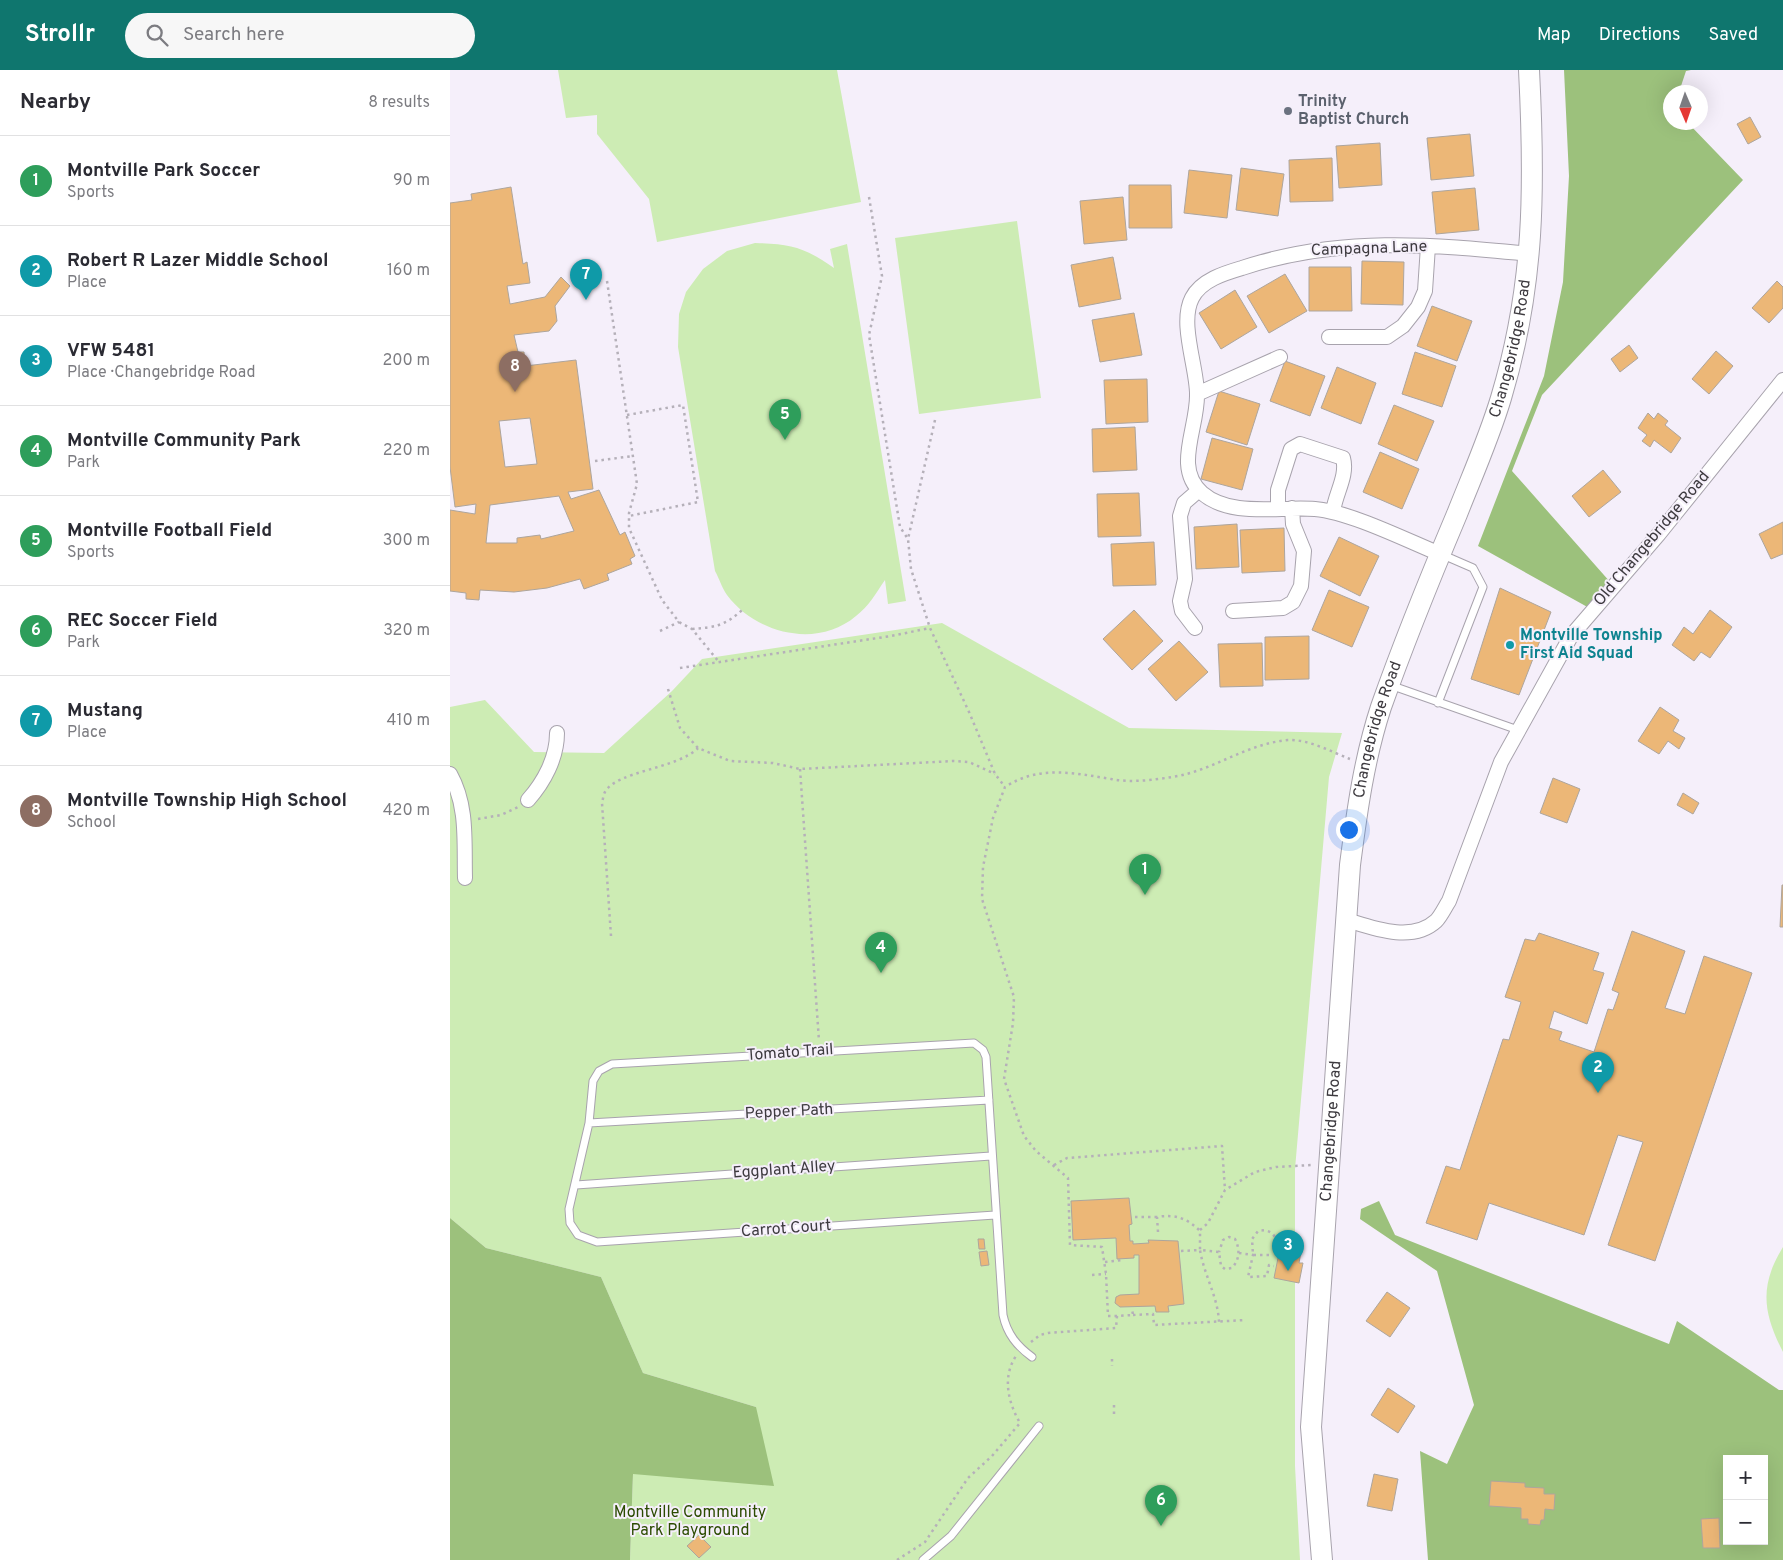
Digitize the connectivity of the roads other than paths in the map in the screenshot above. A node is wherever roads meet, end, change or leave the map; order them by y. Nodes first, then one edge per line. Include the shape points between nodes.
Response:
1 (1529, 70) edge
2 (1428, 246) junction
3 (1530, 254) junction
4 (1329, 337) dead end
5 (1280, 357) dead end
6 (1783, 380) edge
7 (1197, 394) junction
8 (1199, 490) junction
9 (1278, 508) junction
10 (1292, 508) junction
11 (1334, 512) junction
12 (1440, 554) junction
13 (1233, 611) dead end
14 (1195, 628) dead end
15 (1390, 685) junction
16 (1438, 703) junction
17 (1518, 730) junction
18 (557, 733) dead end
19 (450, 774) edge
20 (528, 800) road end
21 (465, 878) dead end
22 (1347, 920) junction
23 (988, 1100) junction
24 (589, 1123) junction
25 (991, 1156) junction
26 (576, 1185) junction
27 (995, 1215) junction
28 (1032, 1357) dead end
29 (1038, 1426) dead end
30 (923, 1560) edge
31 (1322, 1560) edge

1 - 3 main road, Changebridge Road via 1533,206
2 - 3 street, Campagna Lane
2 - 4 street via 1425,291 1403,326 1386,337
2 - 7 street, Campagna Lane via 1383,245 1303,251 1224,273 1205,284 1191,299 1189,308
3 - 12 main road, Changebridge Road via 1523,308 1501,399
5 - 7 street
6 - 17 street, Old Changebridge Road via 1571,636
7 - 8 street, Campagna Lane via 1196,418 1186,468 1189,478
8 - 9 street, Campagna Lane via 1211,500 1230,506
8 - 14 street via 1184,503 1180,516 1185,579 1180,601 1182,611
9 - 10 street, Campagna Lane
9 - 11 street via 1278,490 1290,449 1300,444 1343,458 1346,468 1335,498
10 - 11 street, Campagna Lane
10 - 13 street via 1293,524 1304,551 1301,586 1293,602 1283,608
11 - 12 street, Campagna Lane
12 - 15 main road, Changebridge Road
12 - 16 lane via 1473,568 1483,587
15 - 16 lane
15 - 22 main road, Changebridge Road via 1360,786
16 - 17 lane
17 - 22 street, Old Changebridge Road via 1485,801 1449,901 1438,919 1420,930 1400,932
18 - 20 street via 551,764
19 - 21 street via 468,819
22 - 31 main road, Changebridge Road via 1311,1427
23 - 24 lane, Pepper Path
23 - 24 lane, Tomato Trail via 986,1057 981,1047 970,1042 819,1050 612,1064 599,1071 594,1081
23 - 25 lane
24 - 26 lane
25 - 26 lane, Eggplant Alley
25 - 27 lane
26 - 27 lane, Carrot Court via 568,1216 578,1235 597,1242
27 - 28 lane via 1003,1315 1009,1333
29 - 30 lane via 951,1536

